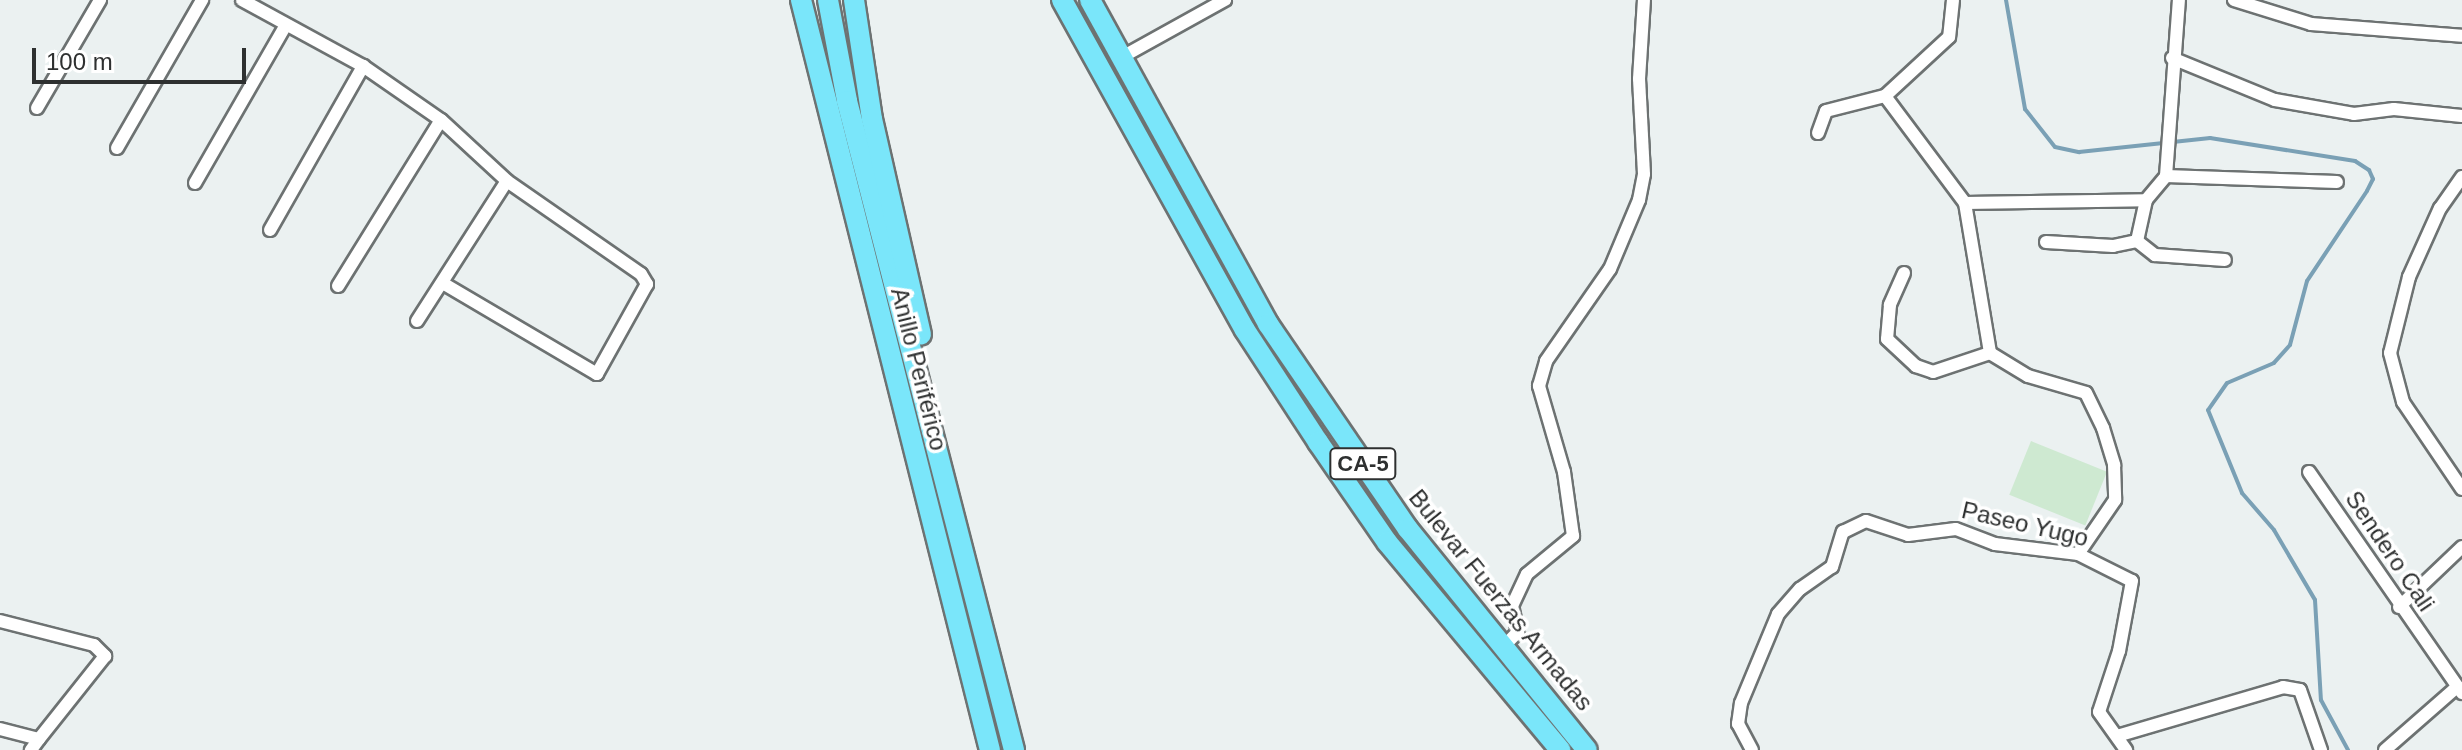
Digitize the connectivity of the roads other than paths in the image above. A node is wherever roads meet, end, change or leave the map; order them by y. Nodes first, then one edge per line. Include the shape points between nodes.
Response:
1 (100, 0) edge
2 (202, 0) edge
3 (242, 0) edge
4 (801, 0) edge
5 (828, 0) edge
6 (854, 0) edge
7 (1047, 0) edge
8 (1062, 0) edge
9 (1090, 0) edge
10 (1225, 0) edge
11 (1644, 0) edge
12 (1953, 0) edge
13 (2179, 0) edge
14 (2234, 0) edge
15 (286, 25) junction
16 (2462, 36) edge
17 (1122, 57) junction
18 (2172, 58) junction
19 (363, 66) junction
20 (1885, 96) junction
21 (37, 108) dead end
22 (2462, 116) edge
23 (441, 120) junction
24 (1818, 133) dead end
25 (117, 148) dead end
26 (2166, 176) junction
27 (2462, 177) edge
28 (1161, 178) junction
29 (507, 181) junction
30 (2337, 182) dead end
31 (195, 183) dead end
32 (2146, 200) junction
33 (1965, 203) junction
34 (270, 230) dead end
35 (2137, 241) junction
36 (2046, 242) dead end
37 (2225, 260) dead end
38 (1904, 273) dead end
39 (444, 284) junction
40 (338, 286) dead end
41 (417, 321) dead end
42 (1990, 353) junction
43 (2309, 472) dead end
44 (2462, 489) edge
45 (953, 512) junction
46 (2462, 547) edge
47 (2078, 554) junction
48 (2399, 607) junction
49 (0, 621) edge
50 (1504, 646) junction
51 (2460, 690) edge
52 (0, 729) edge
53 (2117, 736) junction
54 (35, 744) edge
55 (990, 750) edge
56 (1014, 750) edge
57 (1560, 750) edge
58 (1587, 750) edge
59 (1752, 750) edge
60 (2126, 750) edge
61 (2321, 750) edge
62 (2385, 750) edge

1 - 21 street
2 - 25 street
3 - 15 street
4 - 55 highway, Anillo Periférico
5 - 45 highway, Anillo Periférico via 847,101
6 - 45 highway via 872,119 914,300
7 - 28 highway
8 - 28 highway, CA-5
9 - 17 highway, CA-5
10 - 17 street
11 - 50 street via 1639,79 1644,174 1639,200 1610,269 1546,361 1539,386 1564,472 1573,536 1527,574 1512,606 1518,632
12 - 20 street via 1949,37
13 - 18 street
14 - 16 street via 2311,24
15 - 19 street
15 - 31 street
17 - 50 highway, Bulevar Fuerzas Armadas / CA-5 via 1268,324 1408,529
18 - 22 street via 2275,100 2354,114 2394,109
18 - 26 street
19 - 23 street
19 - 34 street
20 - 24 street via 1826,111
20 - 33 street
23 - 29 street
23 - 40 street
26 - 30 street
26 - 32 street
27 - 44 street via 2440,208 2409,277 2390,353 2403,402
28 - 57 highway, Bulevar Fuerzas Armadas / CA-5 via 1245,330 1387,542
29 - 39 street
29 - 39 street via 641,274 647,284 604,367 597,374 584,370
32 - 33 street
32 - 35 street
33 - 42 street
35 - 36 street via 2113,246
35 - 37 street via 2155,255
38 - 42 street via 1890,305 1887,339 1916,366 1933,372
39 - 41 street
42 - 47 street via 2028,376 2086,393 2103,428 2114,465 2115,500
43 - 48 street, Sendero Cali
45 - 56 highway, Anillo Periférico
46 - 48 street
47 - 53 street, Paseo Yugo via 2132,581 2119,651 2099,712
47 - 59 street, Paseo Yugo via 1995,544 1956,529 1908,535 1856,522 1839,539 1832,567 1800,589 1778,614 1755,660 1738,724
48 - 51 street, Sendero Cali
49 - 54 street via 94,645 105,656
50 - 58 highway, Bulevar Fuerzas Armadas / CA-5
51 - 62 street
52 - 54 street
53 - 60 street, Paseo Yugo
53 - 61 street via 2283,687 2300,690

